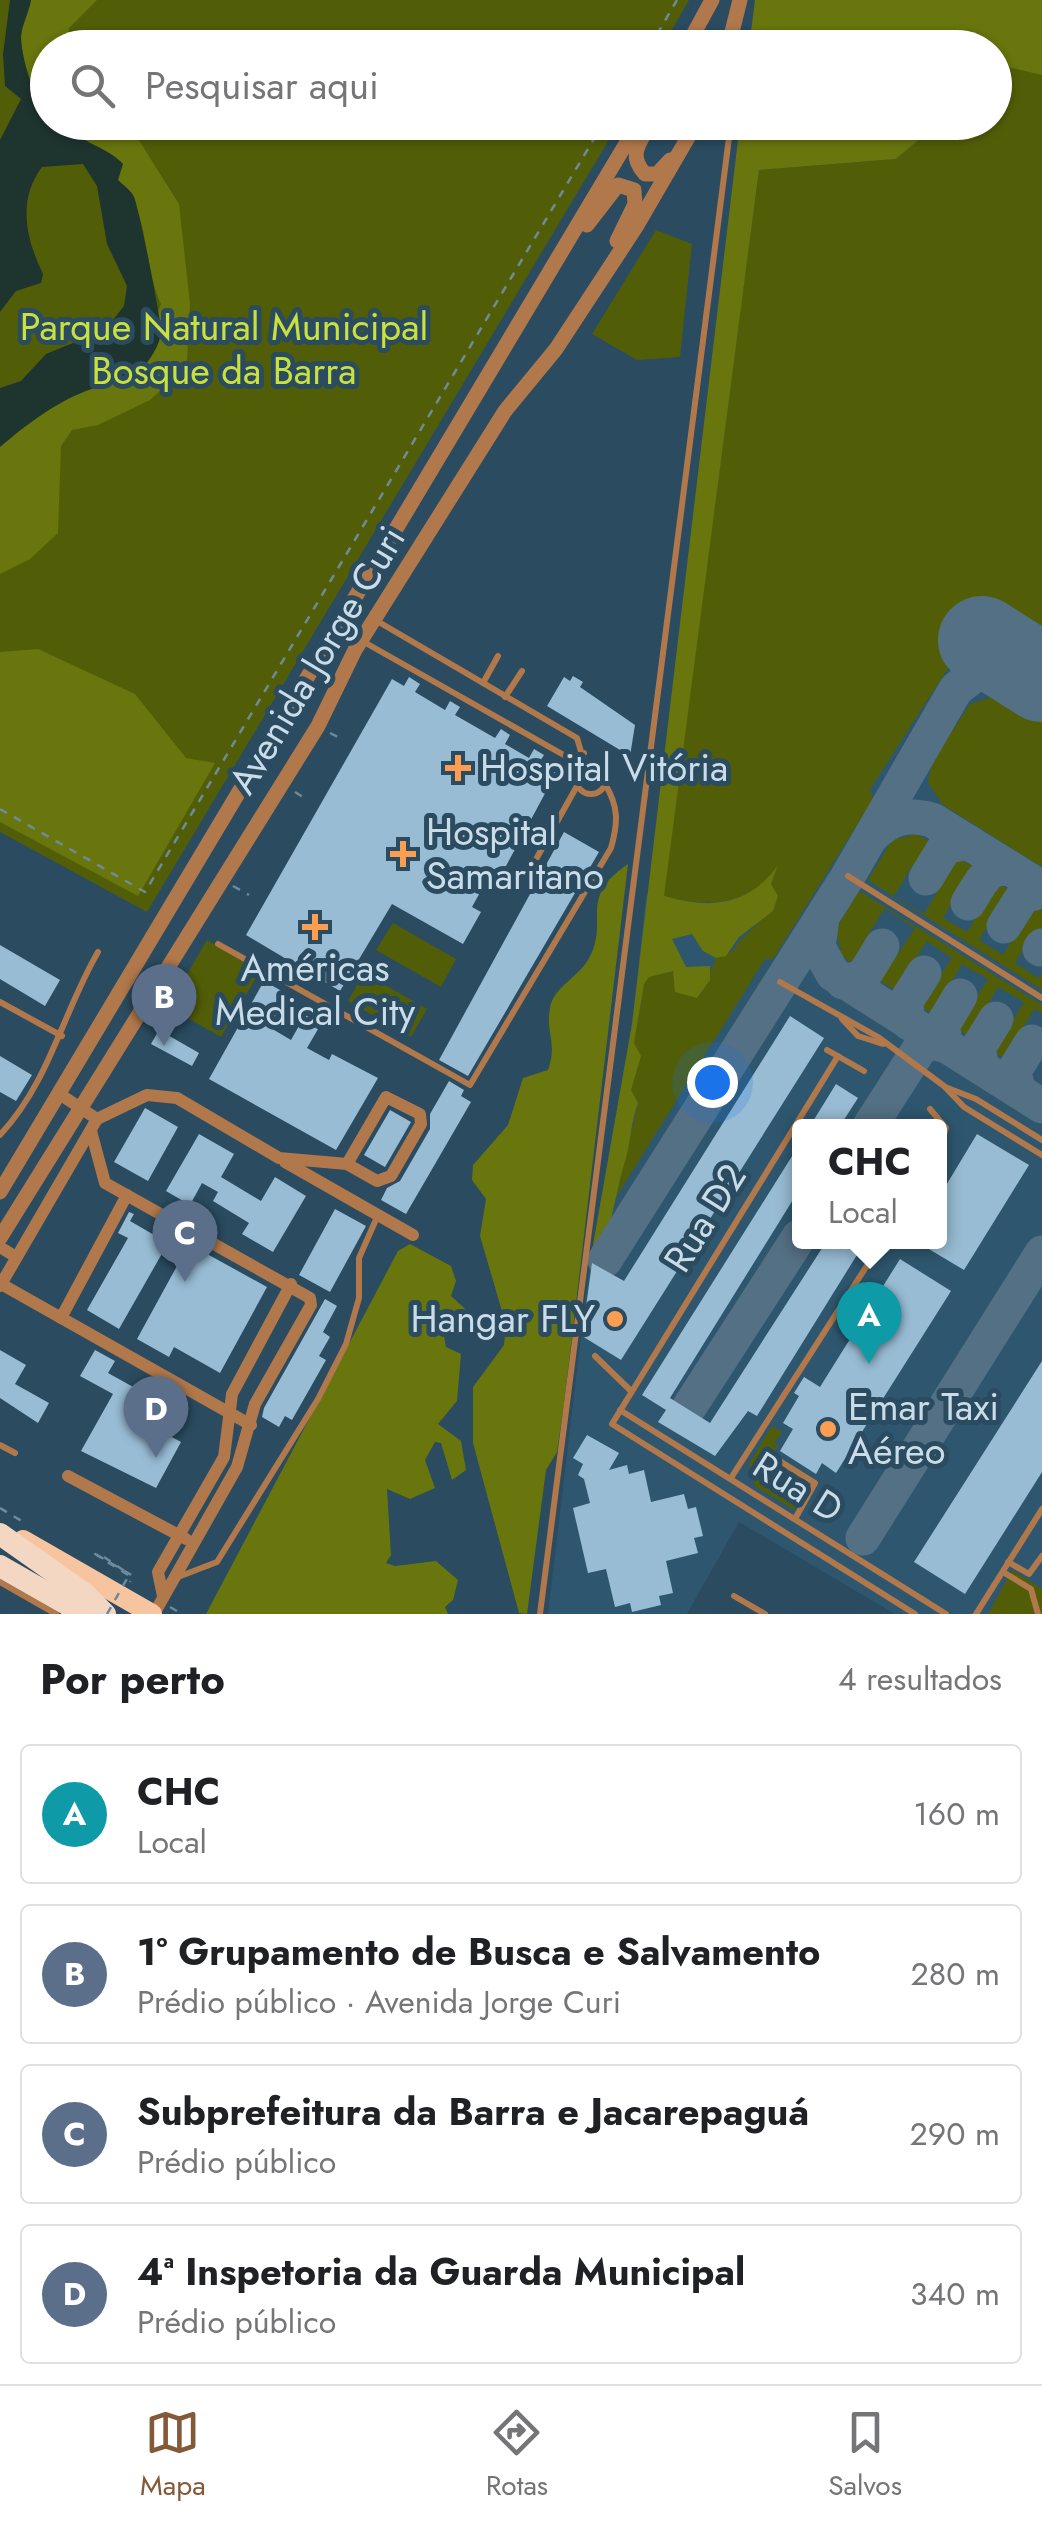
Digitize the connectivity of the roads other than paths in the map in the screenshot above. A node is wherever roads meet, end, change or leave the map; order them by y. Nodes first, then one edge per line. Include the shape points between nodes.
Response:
1 (712, 0) edge
2 (740, 0) edge
3 (696, 30) edge
4 (732, 30) edge
5 (628, 140) edge
6 (641, 140) edge
7 (683, 140) edge
8 (685, 140) edge
9 (729, 140) edge
10 (546, 278) junction
11 (591, 294) junction
12 (377, 621) junction
13 (328, 639) junction
14 (359, 646) junction
15 (498, 656) dead end
16 (522, 670) dead end
17 (483, 682) junction
18 (506, 696) junction
19 (584, 753) junction
20 (585, 765) junction
21 (605, 784) junction
22 (577, 786) junction
23 (530, 870) dead end
24 (848, 876) dead end
25 (218, 944) dead end
26 (98, 952) dead end
27 (780, 982) dead end
28 (1042, 998) edge
29 (0, 1002) edge
30 (62, 1036) junction
31 (827, 1050) dead end
32 (838, 1056) junction
33 (864, 1071) dead end
34 (944, 1086) junction
35 (61, 1095) junction
36 (81, 1109) junction
37 (930, 1109) dead end
38 (799, 1119) edge
39 (938, 1119) edge
40 (94, 1125) junction
41 (792, 1130) edge
42 (0, 1135) edge
43 (1042, 1140) edge
44 (1042, 1156) edge
45 (279, 1158) junction
46 (347, 1164) junction
47 (0, 1192) edge
48 (127, 1196) junction
49 (378, 1215) junction
50 (413, 1235) dead end
51 (0, 1238) edge
52 (0, 1248) edge
53 (878, 1249) edge
54 (16, 1257) junction
55 (292, 1284) junction
56 (0, 1285) edge
57 (61, 1318) junction
58 (595, 1356) dead end
59 (631, 1390) junction
60 (620, 1410) junction
61 (228, 1413) junction
62 (251, 1425) junction
63 (0, 1445) edge
64 (15, 1454) dead end
65 (778, 1460) dead end
66 (68, 1476) dead end
67 (732, 1478) junction
68 (1042, 1509) edge
69 (796, 1517) junction
70 (0, 1531) edge
71 (178, 1535) junction
72 (192, 1543) junction
73 (1042, 1556) edge
74 (1008, 1562) junction
75 (0, 1566) edge
76 (1003, 1572) junction
77 (172, 1579) junction
78 (0, 1582) edge
79 (164, 1596) junction
80 (734, 1596) dead end
81 (112, 1608) edge
82 (56, 1614) edge
83 (84, 1614) edge
84 (153, 1614) edge
85 (540, 1614) edge
86 (765, 1614) edge
87 (915, 1614) edge
88 (946, 1614) edge
89 (976, 1614) edge
90 (1038, 1614) edge

1 - 3 street
2 - 4 street
5 - 10 street, Avenida Jorge Curi
6 - 7 street via 635,162 645,174 657,174
8 - 11 street, Avenida Jorge Curi
9 - 85 lane
10 - 11 street via 618,185 626,186 634,190 636,204
10 - 13 street, Avenida Jorge Curi
11 - 12 street, Avenida Jorge Curi via 505,411
12 - 14 street, Avenida Jorge Curi
12 - 17 lane
13 - 14 street
13 - 35 street, Avenida Jorge Curi
14 - 19 lane via 569,758
14 - 36 street, Avenida Jorge Curi via 318,726
15 - 17 lane
16 - 18 lane
17 - 18 lane
18 - 19 lane via 577,738
19 - 20 lane
20 - 21 lane via 600,766
20 - 22 lane
21 - 22 lane via 594,794
21 - 25 lane via 616,802 611,848 470,1085
22 - 23 lane
24 - 28 lane
26 - 30 lane via 74,993
27 - 34 lane
29 - 30 lane
30 - 42 lane
31 - 32 lane
32 - 33 lane
32 - 38 lane, Rua D2
34 - 43 lane
34 - 44 lane via 964,1107
35 - 36 street
35 - 47 street, Avenida Jorge Curi
36 - 40 street
36 - 51 street, Avenida Jorge Curi
37 - 39 lane
40 - 45 street via 160,1093
40 - 48 street via 100,1176
40 - 54 street
41 - 59 lane, Rua D2
45 - 46 street
45 - 49 street
46 - 46 street via 386,1097 420,1114 385,1182
48 - 55 street
48 - 57 street
49 - 50 street
49 - 77 lane via 359,1258 360,1298 346,1344 318,1398 217,1562
52 - 54 street
53 - 67 lane
54 - 56 street
55 - 61 street
55 - 62 street via 306,1292 311,1305 262,1388
56 - 57 street
57 - 61 street
58 - 59 lane
59 - 60 lane, Rua D2
60 - 67 lane, Rua D
60 - 87 lane via 612,1424
61 - 62 street
61 - 71 street via 224,1457
62 - 72 street via 238,1468
63 - 64 lane
65 - 69 lane via 815,1483
66 - 71 street
67 - 69 lane, Rua D
68 - 74 lane
69 - 88 lane, Rua D
70 - 81 highway
71 - 72 street
71 - 79 street via 158,1572
72 - 77 street
73 - 74 lane via 1029,1574
74 - 76 lane
75 - 83 highway
76 - 89 lane
76 - 90 lane via 1032,1590
77 - 79 street
78 - 82 lane
79 - 84 street
80 - 86 lane
81 - 84 highway

